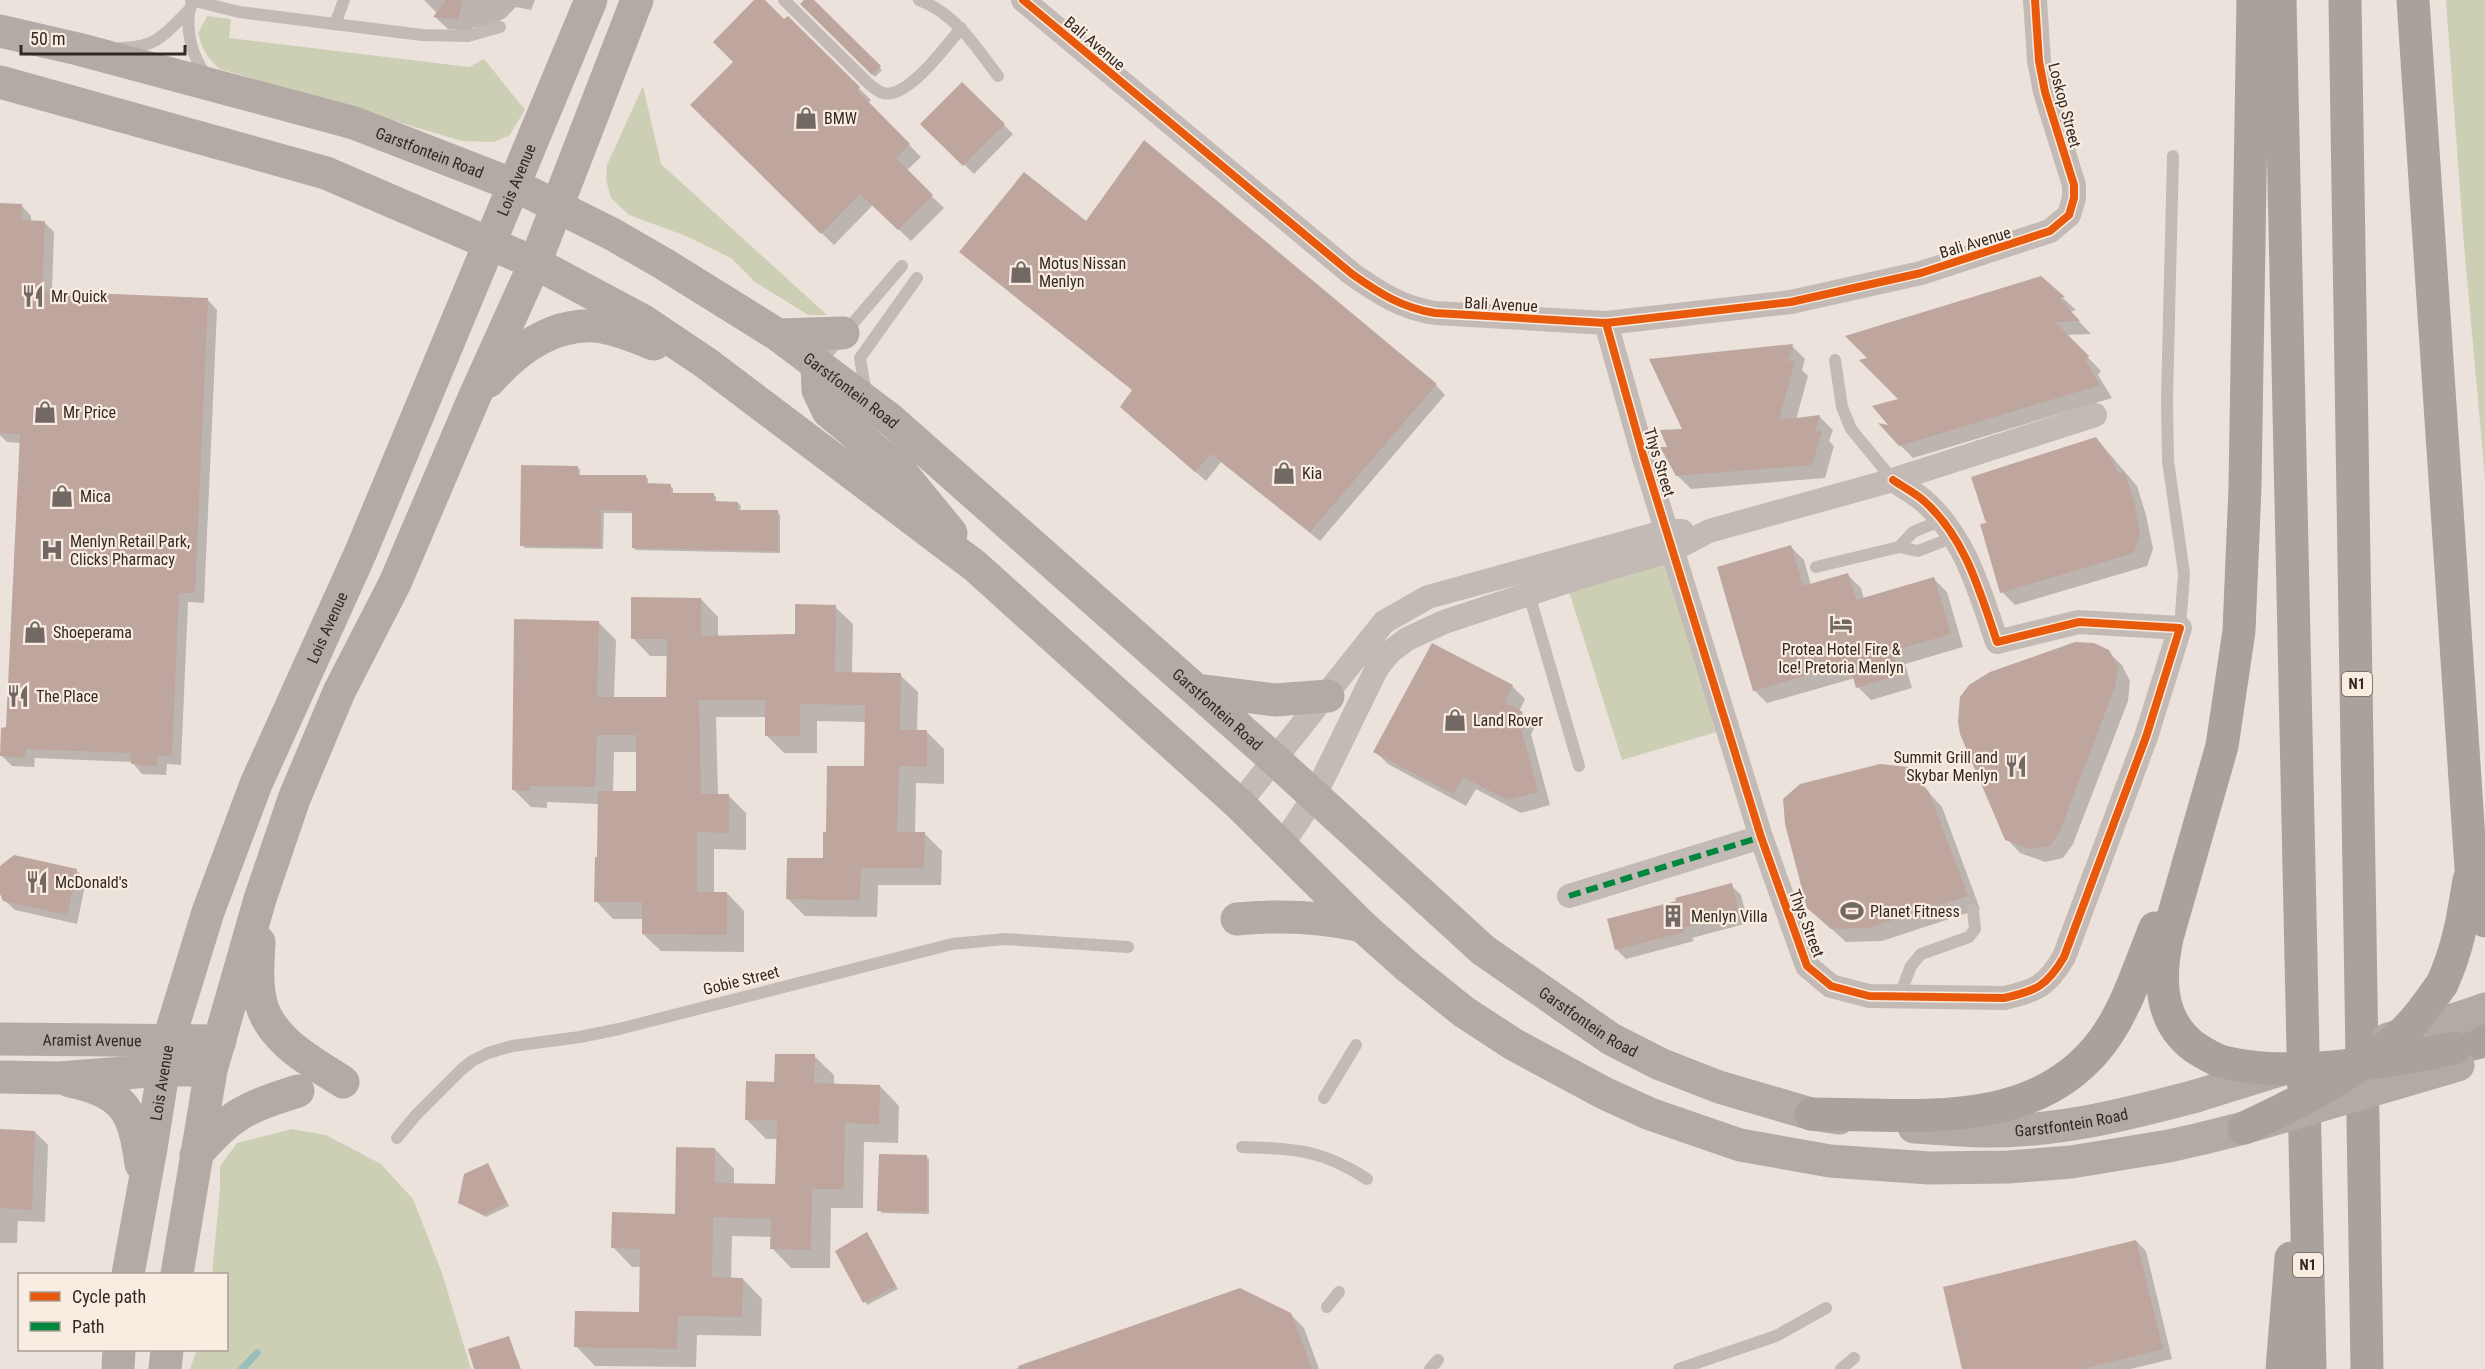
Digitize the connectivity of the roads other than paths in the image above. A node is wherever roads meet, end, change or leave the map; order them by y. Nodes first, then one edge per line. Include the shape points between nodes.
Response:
1 (344, 0) edge
2 (591, 0) edge
3 (637, 0) edge
4 (783, 0) edge
5 (919, 0) edge
6 (1023, 0) edge
7 (2035, 0) edge
8 (2253, 0) edge
9 (2280, 0) edge
10 (2344, 0) edge
11 (2414, 0) edge
12 (191, 2) edge
13 (335, 24) junction
14 (500, 27) dead end
15 (961, 28) junction
16 (0, 31) edge
17 (78, 49) junction
18 (998, 76) dead end
19 (0, 82) edge
20 (242, 94) junction
21 (2173, 156) dead end
22 (514, 186) junction
23 (558, 208) junction
24 (2069, 214) joint
25 (489, 244) junction
26 (535, 263) junction
27 (902, 266) dead end
28 (917, 278) dead end
29 (1606, 323) junction
30 (843, 333) junction
31 (778, 335) junction
32 (1835, 360) dead end
33 (706, 363) junction
34 (818, 365) junction
35 (474, 398) junction
36 (869, 402) junction
37 (2095, 415) dead end
38 (1893, 480) junction
39 (1948, 529) junction
40 (1670, 541) junction
41 (1899, 548) junction
42 (975, 566) junction
43 (1816, 567) dead end
44 (1526, 583) junction
45 (2180, 628) junction
46 (1197, 690) junction
47 (1328, 696) junction
48 (1274, 759) junction
49 (1579, 766) dead end
50 (1314, 797) junction
51 (1239, 804) junction
52 (2203, 810) junction
53 (1761, 837) junction
54 (1282, 845) junction
55 (2471, 869) junction
56 (1569, 896) dead end
57 (260, 899) junction
58 (1973, 910) dead end
59 (1237, 919) dead end
60 (2485, 921) edge
61 (1362, 926) junction
62 (1128, 947) dead end
63 (1899, 997) junction
64 (2474, 1013) edge
65 (2399, 1036) junction
66 (0, 1039) edge
67 (1356, 1046) dead end
68 (2471, 1053) edge
69 (166, 1056) junction
70 (215, 1056) junction
71 (2364, 1063) junction
72 (2282, 1069) junction
73 (0, 1077) edge
74 (58, 1078) junction
75 (343, 1082) dead end
76 (298, 1091) dead end
77 (1324, 1098) dead end
78 (1811, 1114) junction
79 (2244, 1128) junction
80 (397, 1138) dead end
81 (1242, 1147) dead end
82 (196, 1155) junction
83 (2306, 1162) junction
84 (1367, 1179) dead end
85 (144, 1187) junction
86 (128, 1273) edge
87 (177, 1273) edge
88 (1339, 1292) dead end
89 (1327, 1307) dead end
90 (1826, 1308) dead end
91 (119, 1351) edge
92 (167, 1351) edge
93 (1854, 1358) dead end
94 (117, 1369) edge
95 (165, 1369) edge
96 (1679, 1369) edge
97 (1841, 1369) edge
98 (2282, 1369) edge
99 (2310, 1369) edge
100 (2367, 1369) edge

1 - 13 lane
2 - 22 main road, Lois Avenue
3 - 23 main road
4 - 15 lane via 870,86 883,93 895,93 908,86
5 - 15 lane
6 - 29 street, Bali Avenue via 1385,298 1413,310 1435,313
7 - 24 street, Loskop Street via 2045,92 2074,185
8 - 52 highway via 2239,632 2222,746
9 - 83 highway, N1
10 - 100 highway, N1
11 - 55 highway
12 - 13 lane
12 - 17 lane via 164,36 153,43 133,48
12 - 20 lane via 192,51 198,66 210,80
13 - 14 lane via 446,37 468,36
15 - 18 lane
16 - 17 main road, Garstfontein Road
17 - 20 main road, Garstfontein Road
19 - 25 main road via 326,173
20 - 22 main road, Garstfontein Road via 354,123
21 - 45 lane via 2168,461 2184,573
22 - 23 main road, Garstfontein Road
22 - 25 main road, Lois Avenue
23 - 26 main road
23 - 31 main road, Garstfontein Road via 664,264
24 - 29 street, Bali Avenue via 2050,231 2023,242 1835,294
25 - 26 main road
25 - 69 main road, Lois Avenue via 360,554 256,784 208,912
26 - 33 main road via 642,320
26 - 35 main road
27 - 30 lane
28 - 36 lane via 860,358
29 - 40 street, Thys Street
30 - 31 main road
30 - 34 lane
31 - 34 main road, Garstfontein Road
32 - 38 lane via 1842,407 1851,429
33 - 35 main road via 624,332 596,326 565,329 525,346 506,361
33 - 42 main road
34 - 36 main road, Garstfontein Road
34 - 42 main road via 818,390 828,411 908,480
35 - 57 main road via 395,583 328,716
36 - 46 main road, Garstfontein Road
37 - 38 street
38 - 39 street via 1924,501
38 - 40 street
39 - 41 lane via 1913,532
39 - 41 lane via 1918,551
39 - 45 street via 1963,550 1997,642 2079,622
40 - 44 street
40 - 53 street, Thys Street
41 - 43 lane
42 - 51 main road
44 - 47 street via 1428,597 1403,610 1384,622
44 - 49 lane
44 - 50 street via 1423,631 1390,651 1377,668
45 - 63 street, Thys Street via 2142,748 2064,957 2054,974 2034,990 2004,998
46 - 47 main road via 1275,700
46 - 48 main road, Garstfontein Road
47 - 48 street
48 - 50 main road, Garstfontein Road
48 - 51 street
50 - 54 street
50 - 78 main road, Garstfontein Road via 1483,950 1611,1039 1719,1087
51 - 54 main road
52 - 72 highway, bridge via 2167,938 2162,962 2163,998 2178,1030 2192,1045 2217,1060 2238,1067
52 - 78 highway via 2109,1032 2085,1061 2056,1085 2036,1096 1977,1113
53 - 56 street
53 - 63 street, Thys Street via 1807,966 1831,986 1847,992
54 - 61 main road
55 - 60 highway
55 - 65 highway, bridge via 2455,956 2442,984
57 - 70 main road
57 - 75 main road via 258,983 266,1016 287,1043
58 - 63 lane via 1975,929 1969,937 1921,954 1911,966
59 - 61 main road via 1287,915
61 - 79 main road, bridge via 1464,1012 1513,1044 1650,1114 1740,1145 1830,1161 1929,1168 2008,1167 2071,1162 2169,1146
62 - 80 lane, Gobie Street via 1005,939 952,944 619,1029 499,1049 480,1056 461,1070
64 - 65 main road, Garstfontein Road, bridge
65 - 71 highway, bridge
65 - 72 main road, Garstfontein Road, bridge
66 - 69 main road, Aramist Avenue
67 - 77 lane
68 - 71 highway, bridge
68 - 79 main road, bridge
69 - 70 main road, Aramist Avenue
69 - 74 main road, Aramist Avenue
69 - 85 main road, Lois Avenue
70 - 82 main road
71 - 72 highway, bridge
71 - 79 highway, bridge via 2280,1112
72 - 78 main road, Garstfontein Road, bridge via 2147,1109 2074,1124 1988,1131 1897,1126
73 - 74 main road, Aramist Avenue
74 - 85 main road via 89,1085 122,1103 137,1137
76 - 82 main road via 233,1118
81 - 84 lane via 1325,1156
82 - 87 main road
83 - 98 highway via 2287,1280
83 - 99 highway, N1
85 - 86 main road, Lois Avenue
88 - 89 lane
90 - 96 lane via 1776,1336
91 - 94 main road
92 - 95 main road
93 - 97 lane

